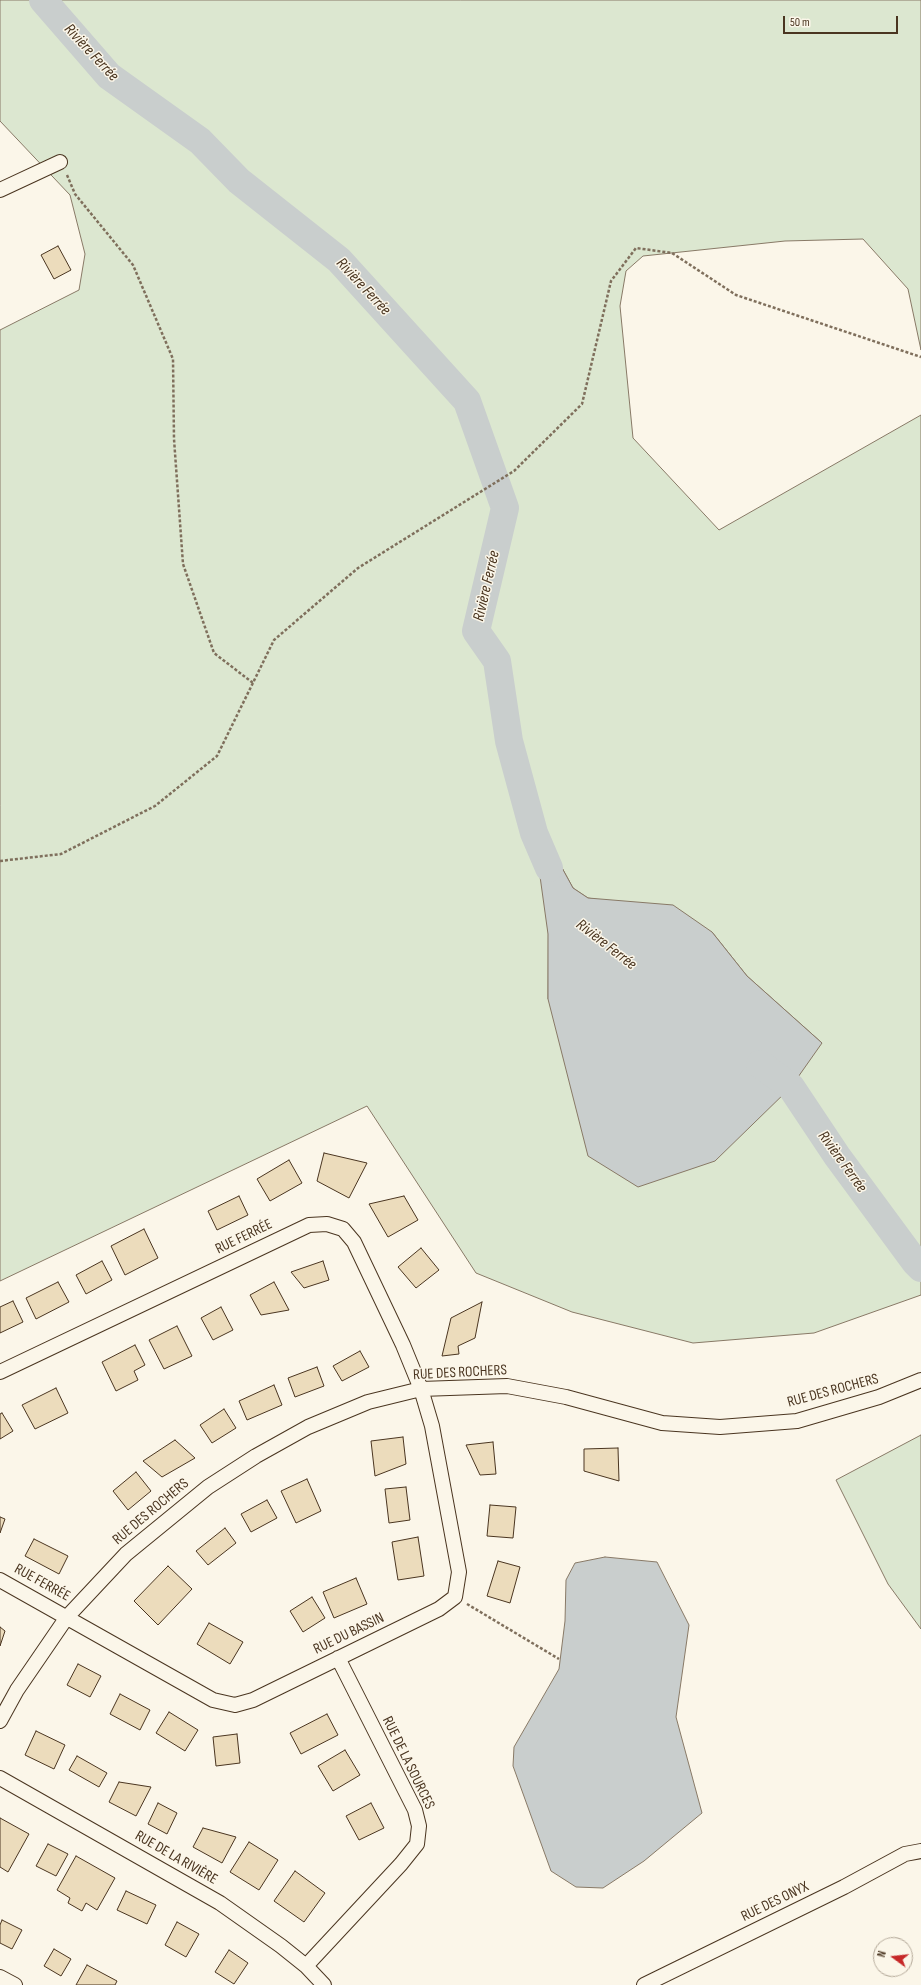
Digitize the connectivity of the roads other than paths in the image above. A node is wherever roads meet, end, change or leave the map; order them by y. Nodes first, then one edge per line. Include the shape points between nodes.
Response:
1 (60, 162) road end
2 (0, 190) edge
3 (0, 1372) edge
4 (921, 1380) edge
5 (421, 1389) junction
6 (0, 1580) edge
7 (67, 1617) junction
8 (338, 1658) junction
9 (0, 1721) edge
10 (0, 1778) edge
11 (921, 1851) edge
12 (306, 1966) junction
13 (0, 1977) edge
14 (15, 1985) edge
15 (324, 1985) edge
16 (644, 1985) edge

1 - 2 street
3 - 5 street, RUE FERRÉE via 309,1225 327,1224 343,1229 354,1242
4 - 5 street, RUE DES ROCHERS via 879,1397 797,1421 720,1427 662,1423 566,1397 507,1386
5 - 7 street, RUE DES ROCHERS via 368,1402 308,1427 214,1483 126,1554
5 - 8 street, RUE DU BASSIN via 432,1426 459,1572 455,1597 439,1609
6 - 7 street, RUE FERRÉE
7 - 8 street, RUE DU BASSIN via 213,1700 235,1705 253,1700
7 - 9 street, RUE DES ROCHERS via 17,1690
8 - 12 street, RUE DE LA SOURCES via 415,1810 419,1826 417,1844 405,1859
10 - 12 street, RUE DE LA RIVIÈRE via 220,1903
11 - 16 street, RUE DES ONYX via 905,1854 844,1887
12 - 15 street, RUE DE LA RIVIÈRE
13 - 14 street

